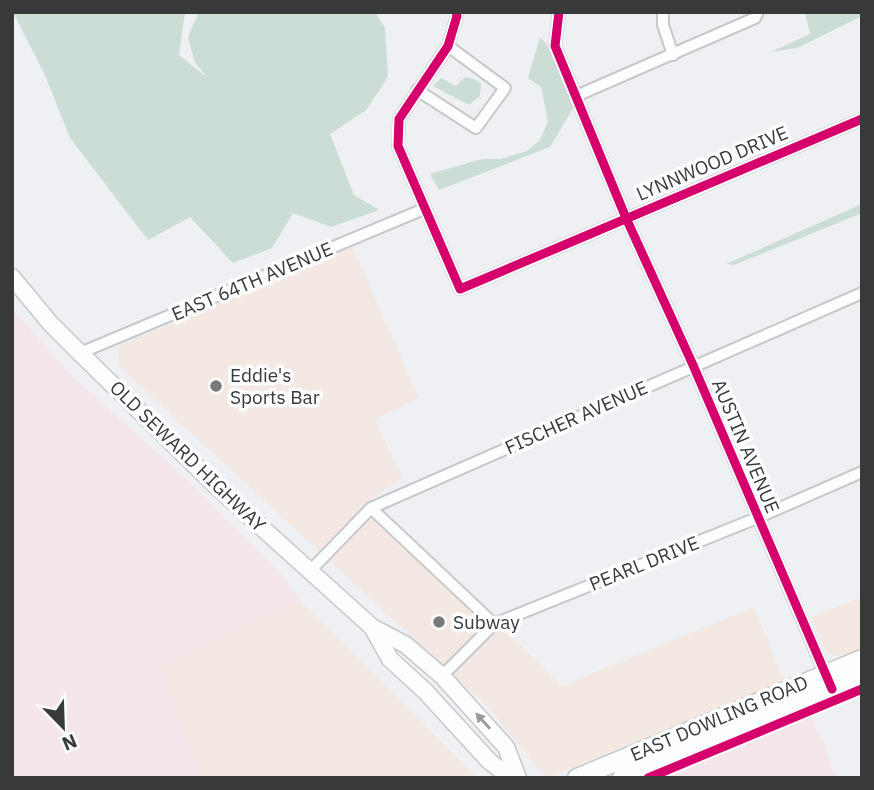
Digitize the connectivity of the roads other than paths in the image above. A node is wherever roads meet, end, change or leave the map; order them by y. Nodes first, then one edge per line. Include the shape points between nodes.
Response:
1 (456, 12) edge
2 (559, 12) edge
3 (663, 12) edge
4 (758, 12) edge
5 (448, 46) junction
6 (673, 55) junction
7 (417, 90) junction
8 (576, 96) junction
9 (862, 119) edge
10 (424, 209) junction
11 (626, 218) junction
12 (12, 277) edge
13 (862, 293) edge
14 (80, 353) junction
15 (693, 365) junction
16 (862, 472) edge
17 (371, 508) junction
18 (757, 518) junction
19 (310, 571) junction
20 (494, 624) junction
21 (372, 627) junction
22 (862, 659) edge
23 (442, 676) junction
24 (862, 677) edge
25 (828, 681) junction
26 (511, 778) edge
27 (518, 778) edge
28 (577, 778) edge
29 (622, 778) edge

1 - 5 street
2 - 8 street, AUSTIN AVENUE via 555,46
3 - 6 street
4 - 6 street via 755,18
5 - 7 street
5 - 7 street via 505,88 491,110 476,128
6 - 8 street
7 - 10 street via 399,119 398,146
8 - 11 street, AUSTIN AVENUE
9 - 11 street, LYNNWOOD DRIVE
10 - 11 street, LYNNWOOD DRIVE via 460,289
10 - 14 street, EAST 64TH AVENUE
11 - 15 street, AUSTIN AVENUE
12 - 14 main road, OLD SEWARD HIGHWAY
13 - 15 street, FISCHER AVENUE
14 - 19 main road, OLD SEWARD HIGHWAY
15 - 17 street, FISCHER AVENUE
15 - 18 street, AUSTIN AVENUE
16 - 18 street, PEARL DRIVE
17 - 19 street, FISCHER AVENUE
17 - 20 street
18 - 20 street, PEARL DRIVE
18 - 25 street, AUSTIN AVENUE
19 - 21 main road, OLD SEWARD HIGHWAY
20 - 23 street, PEARL DRIVE
21 - 23 main road, OLD SEWARD HIGHWAY via 405,645
21 - 26 main road, OLD SEWARD HIGHWAY via 390,659
22 - 25 main road, EAST DOWLING ROAD
27 -> 23 main road, OLD SEWARD HIGHWAY via 506,747
24 - 25 main road, EAST DOWLING ROAD
25 - 28 main road, EAST DOWLING ROAD
25 - 29 main road, EAST DOWLING ROAD

